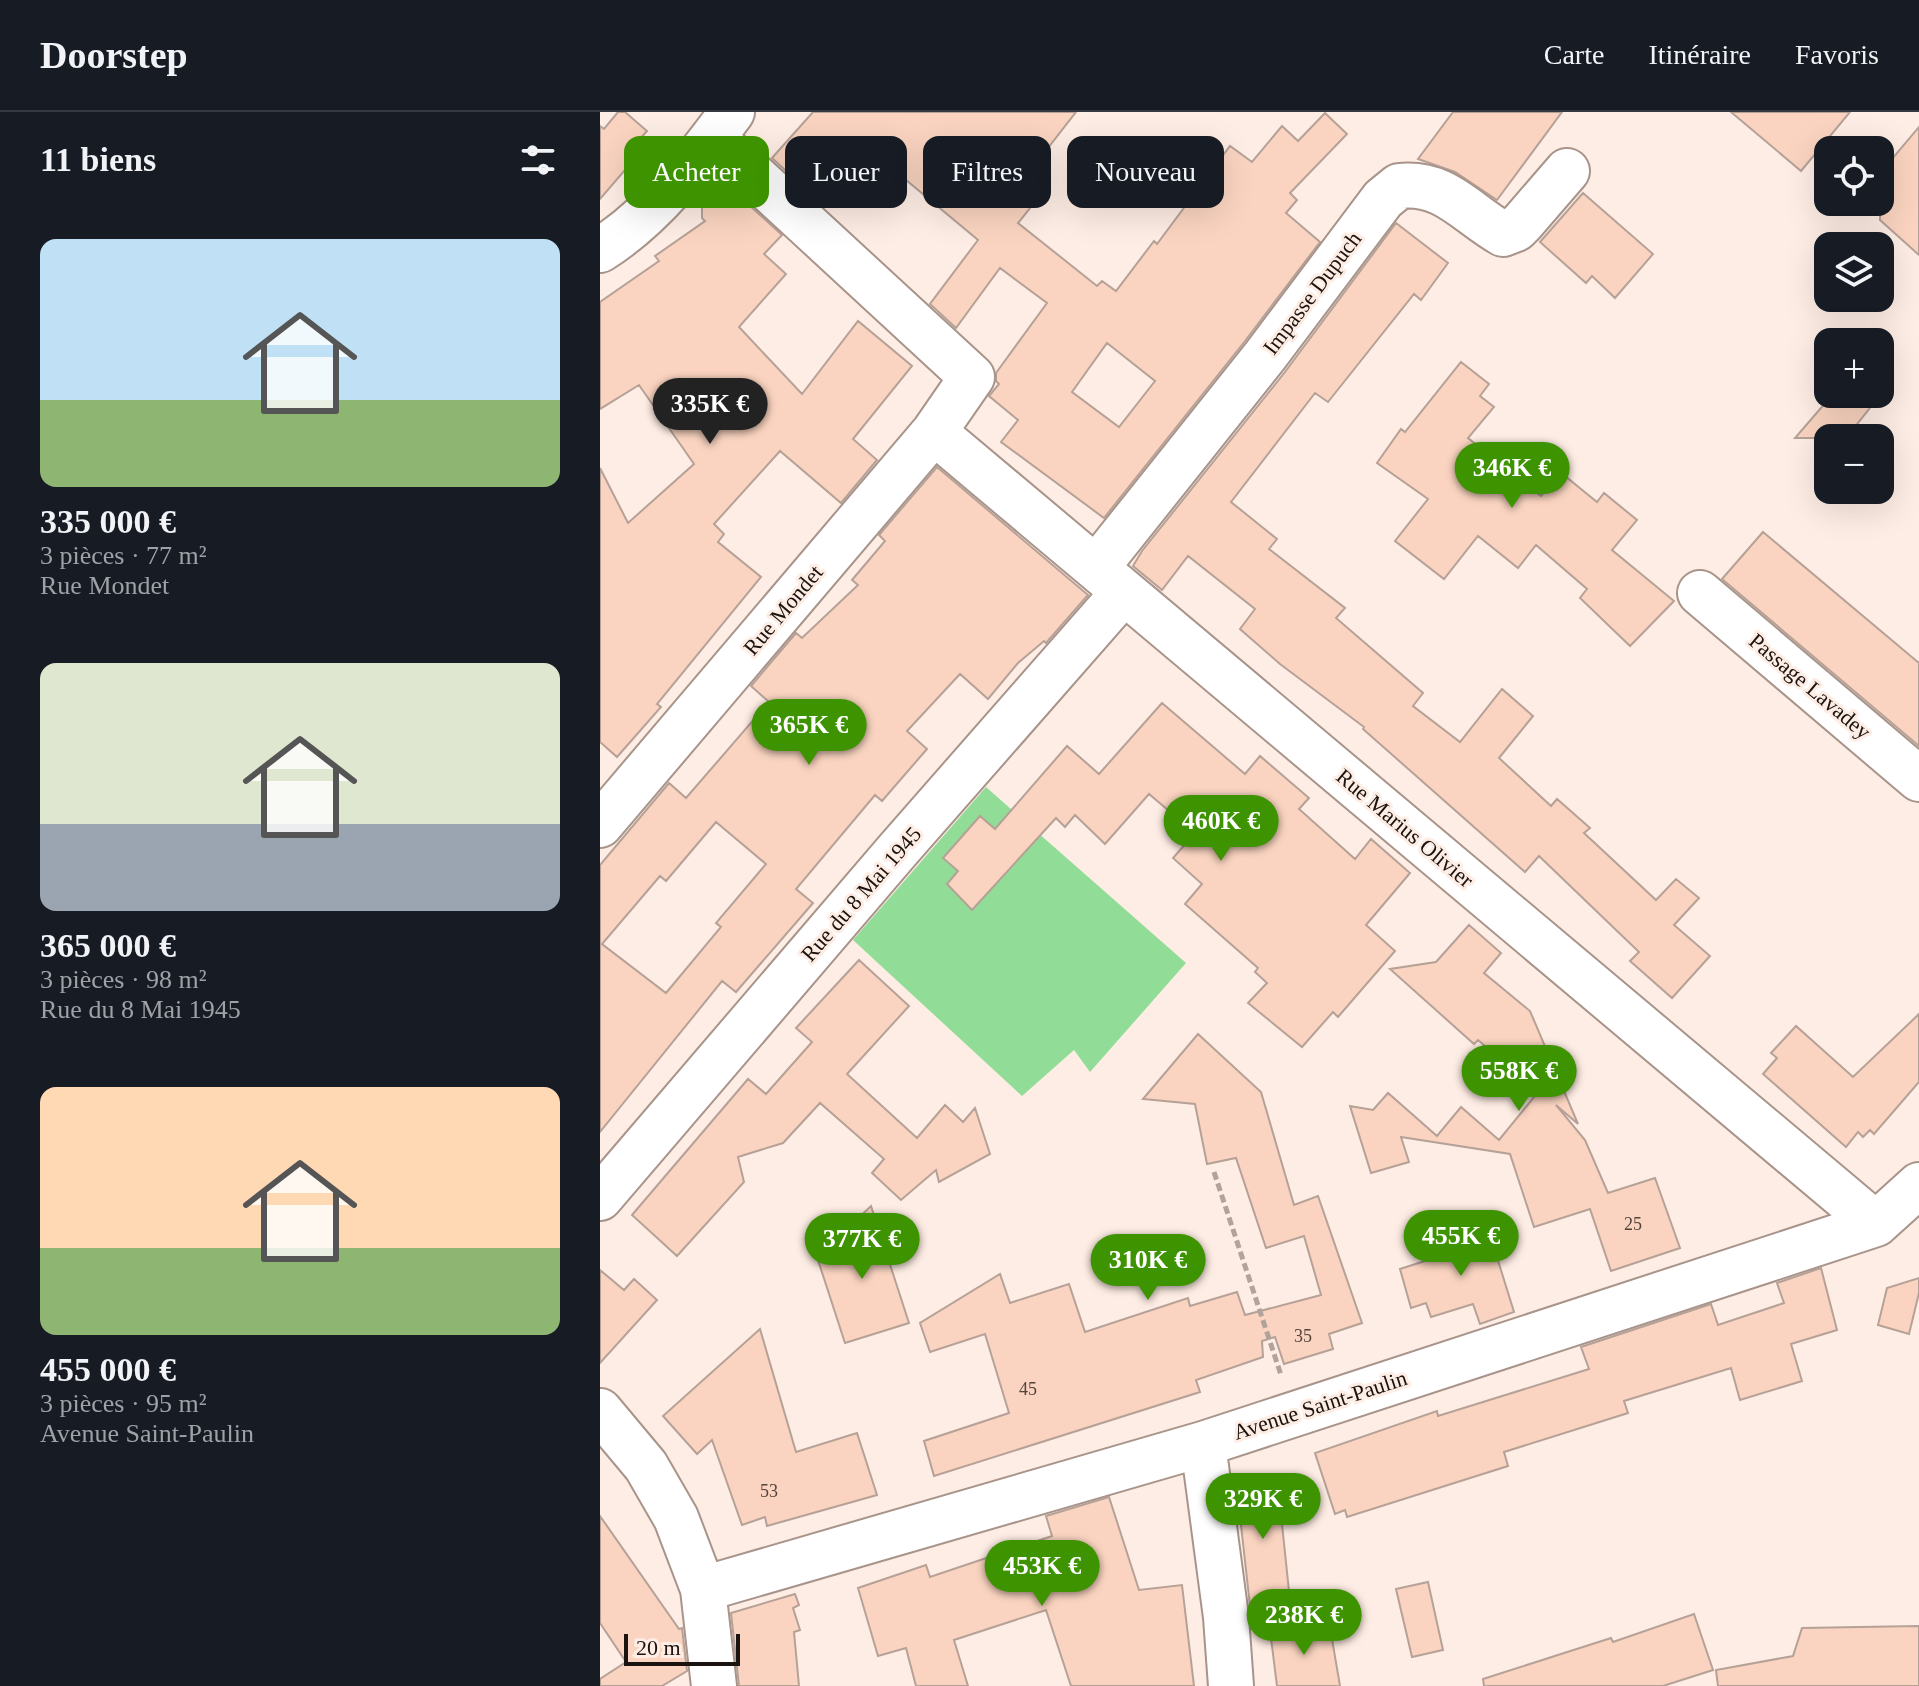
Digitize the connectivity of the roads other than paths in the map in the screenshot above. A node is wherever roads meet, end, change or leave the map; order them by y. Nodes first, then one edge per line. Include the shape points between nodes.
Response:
1 (722, 125) edge
2 (1567, 171) dead end
3 (600, 250) edge
4 (934, 432) junction
5 (1110, 580) junction
6 (1700, 593) dead end
7 (1919, 779) edge
8 (600, 825) edge
9 (1919, 1185) edge
10 (600, 1198) edge
11 (1876, 1224) junction
12 (600, 1411) edge
13 (1203, 1444) junction
14 (703, 1589) junction
15 (714, 1686) edge
16 (1231, 1686) edge

1 - 3 street via 649,212
1 - 4 street, Rue Mondet via 972,377
2 - 5 street, Impasse Dupuch via 1516,229 1503,234 1429,186 1399,186 1383,199 1265,356
4 - 5 street, Rue Marius Olivier
4 - 8 street, Rue Mondet
5 - 10 street, Rue du 8 Mai 1945 via 897,851
5 - 11 street, Rue Marius Olivier
6 - 7 street, Passage Lavadey
9 - 11 street, Avenue Saint-Paulin
11 - 13 street, Avenue Saint-Paulin
12 - 14 street via 646,1466 676,1518
13 - 14 street, Avenue Saint-Paulin
13 - 16 street
14 - 15 street

